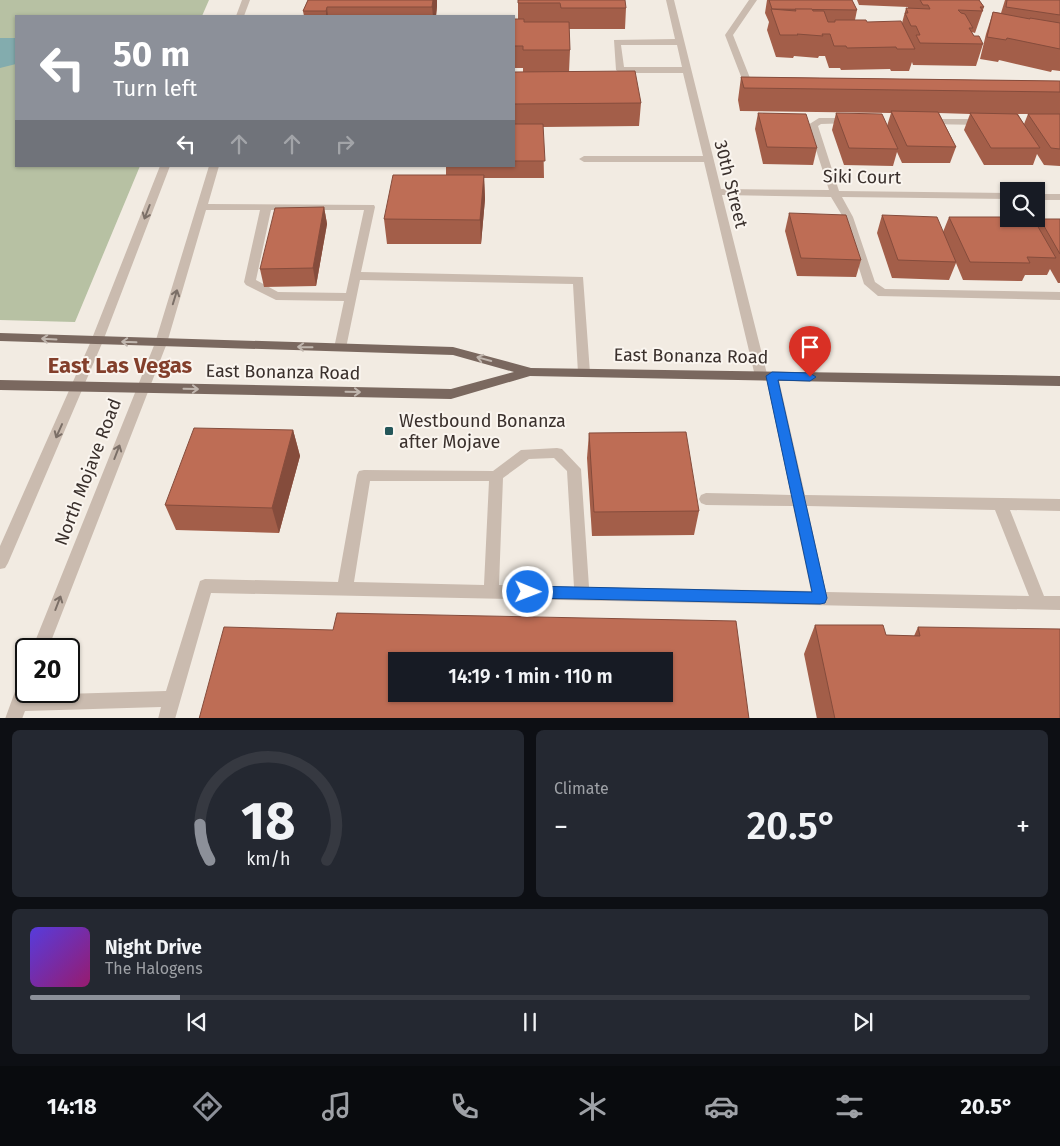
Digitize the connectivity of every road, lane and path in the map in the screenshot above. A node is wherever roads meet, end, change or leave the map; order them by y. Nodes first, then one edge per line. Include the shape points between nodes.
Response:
1 (246, 0) edge
2 (670, 0) edge
3 (753, 0) edge
4 (240, 15) edge
5 (680, 42) junction
6 (687, 70) junction
7 (762, 88) edge
8 (858, 121) edge
9 (916, 122) edge
10 (992, 122) edge
11 (584, 159) dead end
12 (708, 159) junction
13 (165, 167) edge
14 (214, 167) edge
15 (716, 192) junction
16 (835, 194) junction
17 (1000, 196) edge
18 (1045, 196) edge
19 (1060, 197) edge
20 (202, 207) junction
21 (266, 208) junction
22 (354, 276) junction
23 (1060, 296) edge
24 (350, 297) junction
25 (0, 337) edge
26 (98, 341) junction
27 (160, 344) junction
28 (340, 348) junction
29 (531, 372) junction
30 (584, 373) junction
31 (766, 376) junction
32 (1060, 381) edge
33 (0, 385) edge
34 (78, 386) junction
35 (142, 388) junction
36 (496, 476) junction
37 (706, 499) dead end
38 (798, 501) junction
39 (1000, 504) junction
40 (1060, 505) edge
41 (0, 563) edge
42 (345, 589) junction
43 (491, 592) junction
44 (582, 594) junction
45 (820, 598) junction
46 (1039, 602) junction
47 (1060, 603) edge
48 (44, 638) edge
49 (171, 699) junction
50 (16, 711) edge
51 (166, 718) edge

1 - 4 street
2 - 5 street, 30th Street
3 - 7 street via 729,35 746,79
5 - 6 street, 30th Street
5 - 6 street via 617,42 620,70
6 - 12 street, 30th Street
8 - 16 street via 819,121 813,125
9 - 10 street
11 - 12 street
12 - 15 street, 30th Street
13 -> 26 street
14 - 20 street, North Mojave Road
15 - 16 street, Siki Court
15 - 31 street, 30th Street
16 - 17 street, Siki Court
16 - 23 street via 848,217 870,284 882,293
18 - 19 street
20 - 21 street
27 -> 20 street, North Mojave Road
21 - 22 street via 370,208
21 - 24 street via 250,282 276,296
22 - 24 street
22 - 30 street via 579,280
24 - 28 street
26 -> 25 main road, East Bonanza Road
27 -> 26 main road, East Bonanza Road
26 - 34 street
28 -> 27 main road, East Bonanza Road
27 - 35 street, North Mojave Road
29 -> 28 main road, East Bonanza Road via 453,351
29 - 30 main road, East Bonanza Road
35 -> 29 main road, East Bonanza Road via 451,394
30 - 31 main road, East Bonanza Road
31 - 32 main road, East Bonanza Road
31 - 38 street, 30th Street
33 - 34 main road, East Bonanza Road
34 - 35 main road, East Bonanza Road
34 -> 41 street
48 -> 35 street, North Mojave Road
36 - 42 street via 364,476
36 - 43 street
36 - 44 street via 526,454 556,453 574,469
37 - 38 street
38 - 39 street
38 - 45 street, 30th Street
39 - 40 street
39 - 46 street
42 - 43 street
42 - 49 street via 205,586
43 - 44 street
44 - 45 street
45 - 46 street
46 - 47 street
49 - 50 street
49 - 51 street

